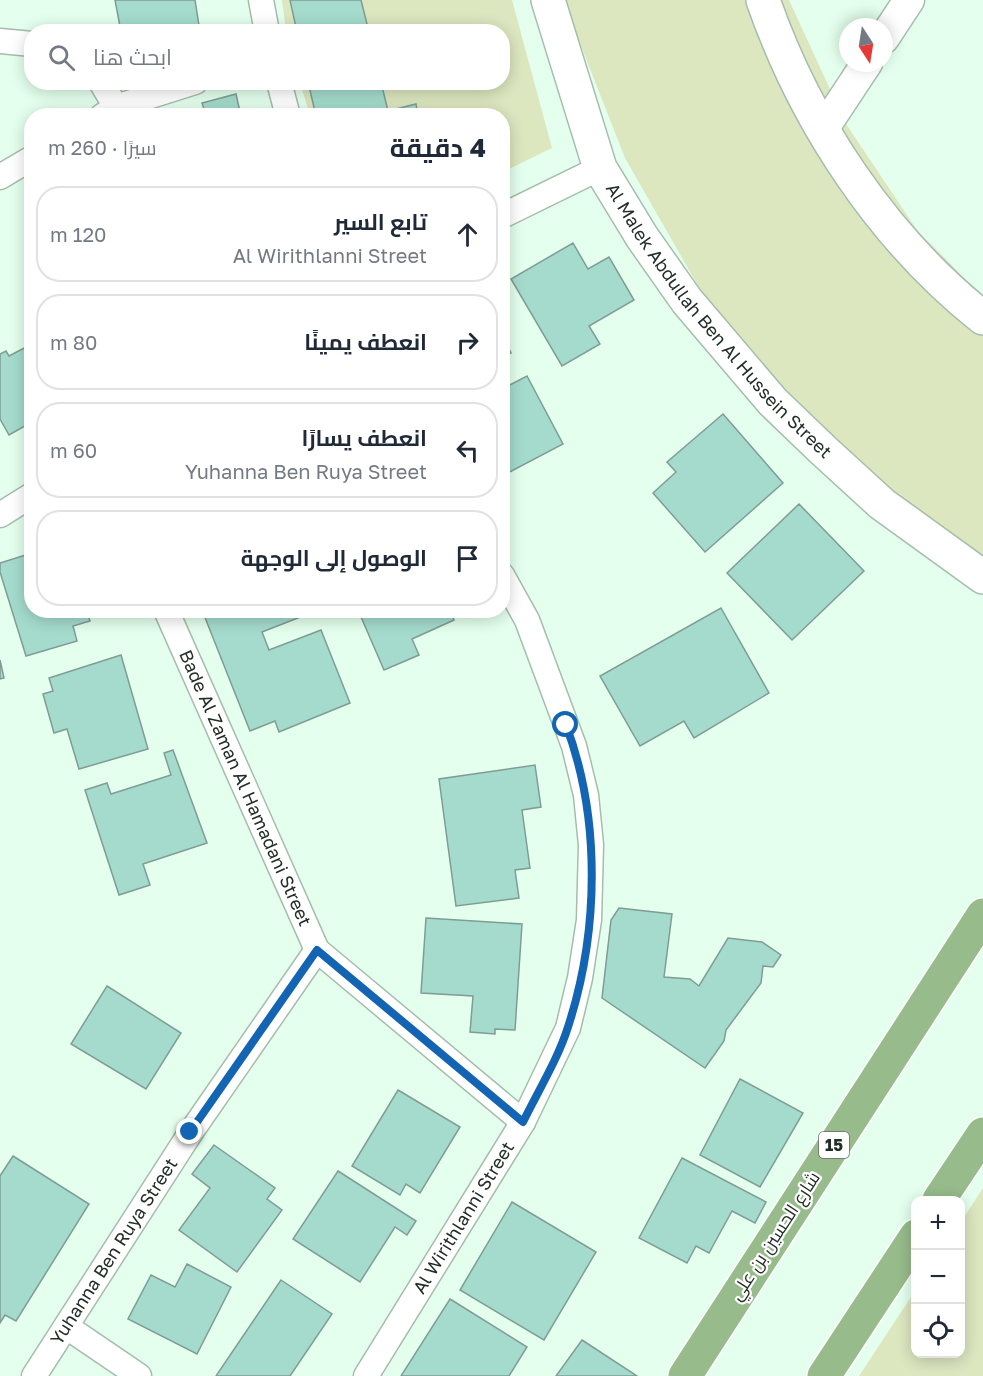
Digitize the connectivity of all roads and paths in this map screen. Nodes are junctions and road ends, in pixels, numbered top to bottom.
1 (261, 0) edge
2 (548, 0) edge
3 (763, 0) edge
4 (909, 0) edge
5 (266, 24) edge
6 (893, 24) edge
7 (0, 41) edge
8 (24, 43) edge
9 (861, 72) edge
10 (103, 90) edge
11 (171, 90) edge
12 (281, 90) edge
13 (108, 108) edge
14 (118, 108) edge
15 (286, 108) edge
16 (824, 128) junction
17 (24, 163) edge
18 (600, 168) junction
19 (0, 177) edge
20 (510, 212) edge
21 (983, 318) edge
22 (24, 500) edge
23 (0, 515) edge
24 (983, 577) edge
25 (510, 589) edge
26 (170, 618) edge
27 (983, 915) edge
28 (317, 950) junction
29 (523, 1122) junction
30 (983, 1134) edge
31 (942, 1196) edge
32 (911, 1242) edge
33 (67, 1327) junction
34 (34, 1376) edge
35 (139, 1376) edge
36 (366, 1376) edge
37 (685, 1376) edge
38 (824, 1376) edge

1 - 5 street
2 - 18 main road, Al Malek Abdullah Ben Al Hussein Street
3 - 16 main road
4 - 6 street
7 - 8 street
9 - 16 street
10 - 13 street
11 - 14 street
12 - 15 street
16 - 21 main road
17 - 19 street
18 - 20 street
18 - 24 main road, Al Malek Abdullah Ben Al Hussein Street
22 - 23 street
25 - 29 street, Al Wirithlanni Street
26 - 28 street, Bade Al Zaman Al Hamadani Street
27 - 37 highway, شارع الحسين بن علي / 15
28 - 29 street, Bade Al Zaman Al Hamadani Street
28 - 33 street, Yuhanna Ben Ruya Street
29 - 36 street, Al Wirithlanni Street
30 - 31 highway
32 - 38 highway
33 - 34 street, Yuhanna Ben Ruya Street
33 - 35 street

